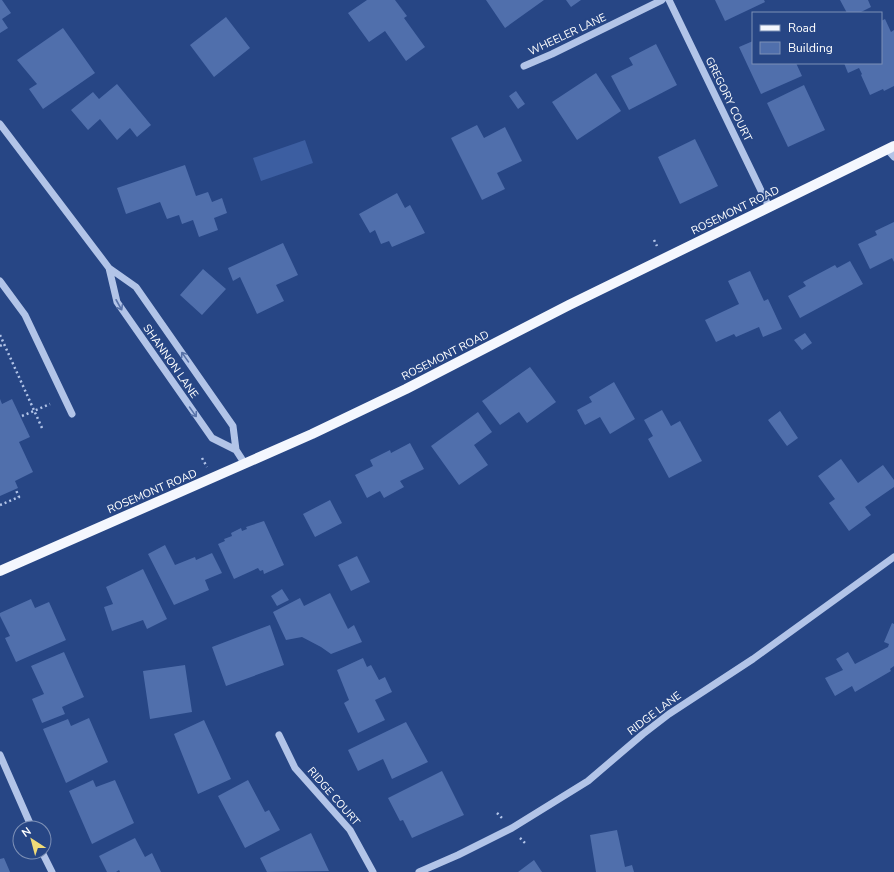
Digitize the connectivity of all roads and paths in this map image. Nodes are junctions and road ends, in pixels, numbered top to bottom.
1 (662, 0) edge
2 (669, 0) edge
3 (524, 66) dead end
4 (0, 124) edge
5 (890, 147) edge
6 (894, 157) edge
7 (769, 207) junction
8 (109, 268) junction
9 (0, 281) edge
10 (0, 335) edge
11 (4, 344) junction
12 (0, 346) edge
13 (50, 404) dead end
14 (35, 411) junction
15 (72, 414) dead end
16 (22, 416) dead end
17 (42, 428) dead end
18 (236, 450) junction
19 (244, 464) junction
20 (16, 490) dead end
21 (0, 505) edge
22 (894, 557) edge
23 (0, 571) edge
24 (279, 735) dead end
25 (0, 755) edge
26 (28, 820) edge
27 (46, 860) edge
28 (52, 872) edge
29 (373, 872) edge
30 (420, 872) edge

1 - 3 street, WHEELER LANE
2 - 7 street, GREGORY COURT
4 - 8 street, SHANNON LANE
5 - 6 street
5 - 7 main road, ROSEMONT ROAD
7 - 19 main road, ROSEMONT ROAD
18 -> 8 street, SHANNON LANE
8 -> 18 street, SHANNON LANE
9 - 15 street
10 - 11 path
11 - 12 path
11 - 14 path
13 - 14 path
14 - 16 path
14 - 17 path
18 - 19 street, SHANNON LANE
19 - 23 main road, ROSEMONT ROAD
20 - 21 path
22 - 30 street, RIDGE LANE
24 - 29 street, RIDGE COURT
25 - 26 street
27 - 28 street

